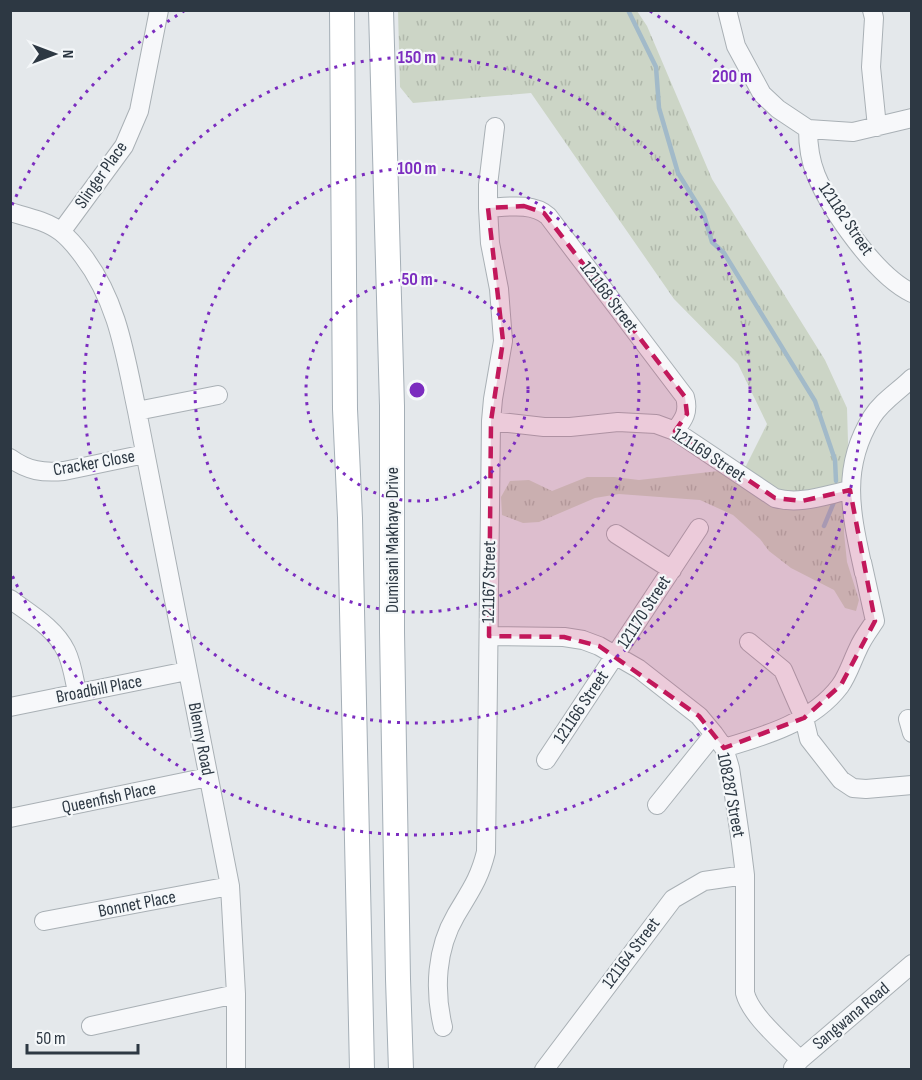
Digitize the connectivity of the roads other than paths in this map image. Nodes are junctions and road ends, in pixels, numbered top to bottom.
1 (159, 10) edge
2 (342, 10) edge
3 (381, 10) edge
4 (727, 10) edge
5 (872, 10) edge
6 (912, 118) edge
7 (877, 127) junction
8 (495, 128) dead end
9 (808, 129) junction
10 (488, 208) junction
11 (10, 212) edge
12 (61, 232) junction
13 (912, 293) edge
14 (912, 378) edge
15 (218, 395) dead end
16 (137, 411) junction
17 (492, 421) junction
18 (675, 431) junction
19 (145, 454) junction
20 (10, 458) edge
21 (850, 490) junction
22 (699, 528) dead end
23 (616, 534) dead end
24 (862, 562) junction
25 (672, 570) junction
26 (867, 585) dead end
27 (10, 598) edge
28 (489, 636) junction
29 (749, 642) dead end
30 (616, 654) junction
31 (187, 671) junction
32 (77, 692) junction
33 (10, 707) edge
34 (804, 718) junction
35 (719, 741) junction
36 (546, 760) dead end
37 (208, 777) junction
38 (912, 785) edge
39 (657, 804) dead end
40 (10, 818) edge
41 (745, 875) junction
42 (230, 886) junction
43 (44, 921) dead end
44 (912, 964) edge
45 (236, 994) junction
46 (91, 1026) dead end
47 (443, 1028) dead end
48 (796, 1064) edge
49 (236, 1070) edge
50 (362, 1070) edge
51 (401, 1070) edge
52 (544, 1070) edge

1 - 12 street, Slinger Place
2 - 50 main road
3 - 51 main road, Dumisani Makhaye Drive
4 - 9 street
5 - 7 street
6 - 7 street
7 - 9 street
8 - 10 street, 121167 Street
9 - 13 street, 121182 Street
10 - 17 street, 121167 Street
10 - 18 street, 121168 Street
11 - 12 street, Blenny Road
12 - 16 street, Blenny Road
14 - 21 street
15 - 16 street
16 - 19 street, Blenny Road
17 - 18 street, 121169 Street
17 - 28 street, 121167 Street
18 - 21 street, 121169 Street
19 - 20 street, Cracker Close
19 - 31 street, Blenny Road
21 - 24 street
22 - 25 street, 121170 Street
23 - 25 street, 121170 Street
24 - 26 street
24 - 34 street
25 - 30 street, 121170 Street
27 - 32 street
28 - 30 street, 108287 Street
28 - 47 street, 121167 Street
29 - 34 street
30 - 35 street, 108287 Street
30 - 36 street, 121166 Street
31 - 32 street, Broadbill Place
31 - 37 street, Blenny Road
32 - 33 street, Broadbill Place
34 - 35 street
34 - 38 street
35 - 39 street
35 - 41 street, 108287 Street
37 - 40 street, Queenfish Place
37 - 42 street, Blenny Road
41 - 48 street, 108287 Street
41 - 52 street, 121164 Street
42 - 43 street, Bonnet Place
42 - 45 street, Blenny Road
44 - 48 street, Sangwana Road
45 - 46 street
45 - 49 street, Blenny Road

